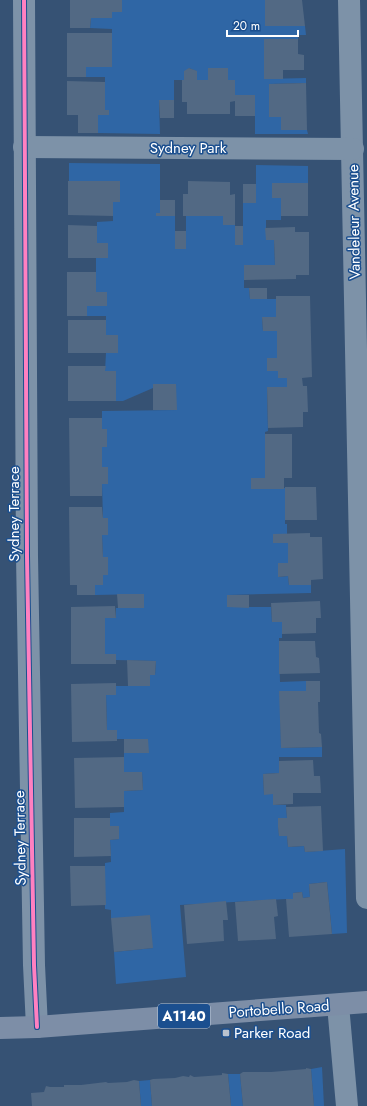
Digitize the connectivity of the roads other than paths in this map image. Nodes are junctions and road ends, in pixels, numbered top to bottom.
1 (24, 0) edge
2 (349, 0) edge
3 (24, 148) junction
4 (353, 149) junction
5 (360, 208) edge
6 (362, 443) edge
7 (365, 700) edge
8 (367, 898) edge
9 (367, 1002) edge
10 (338, 1005) junction
11 (37, 1027) junction
12 (0, 1028) edge
13 (347, 1106) edge

1 - 3 street, Sydney Terrace
2 - 4 street, Vandeleur Avenue
3 - 4 street, Sydney Park
3 - 11 street, Sydney Terrace
4 - 5 street, Vandeleur Avenue
5 - 6 street, Vandeleur Avenue
6 - 7 street, Vandeleur Avenue
7 - 8 street, Vandeleur Avenue
9 - 10 main road, Portobello Road / A1140
10 - 11 main road, Portobello Road / A1140
10 - 13 street
11 - 12 main road, Portobello Road / A1140

